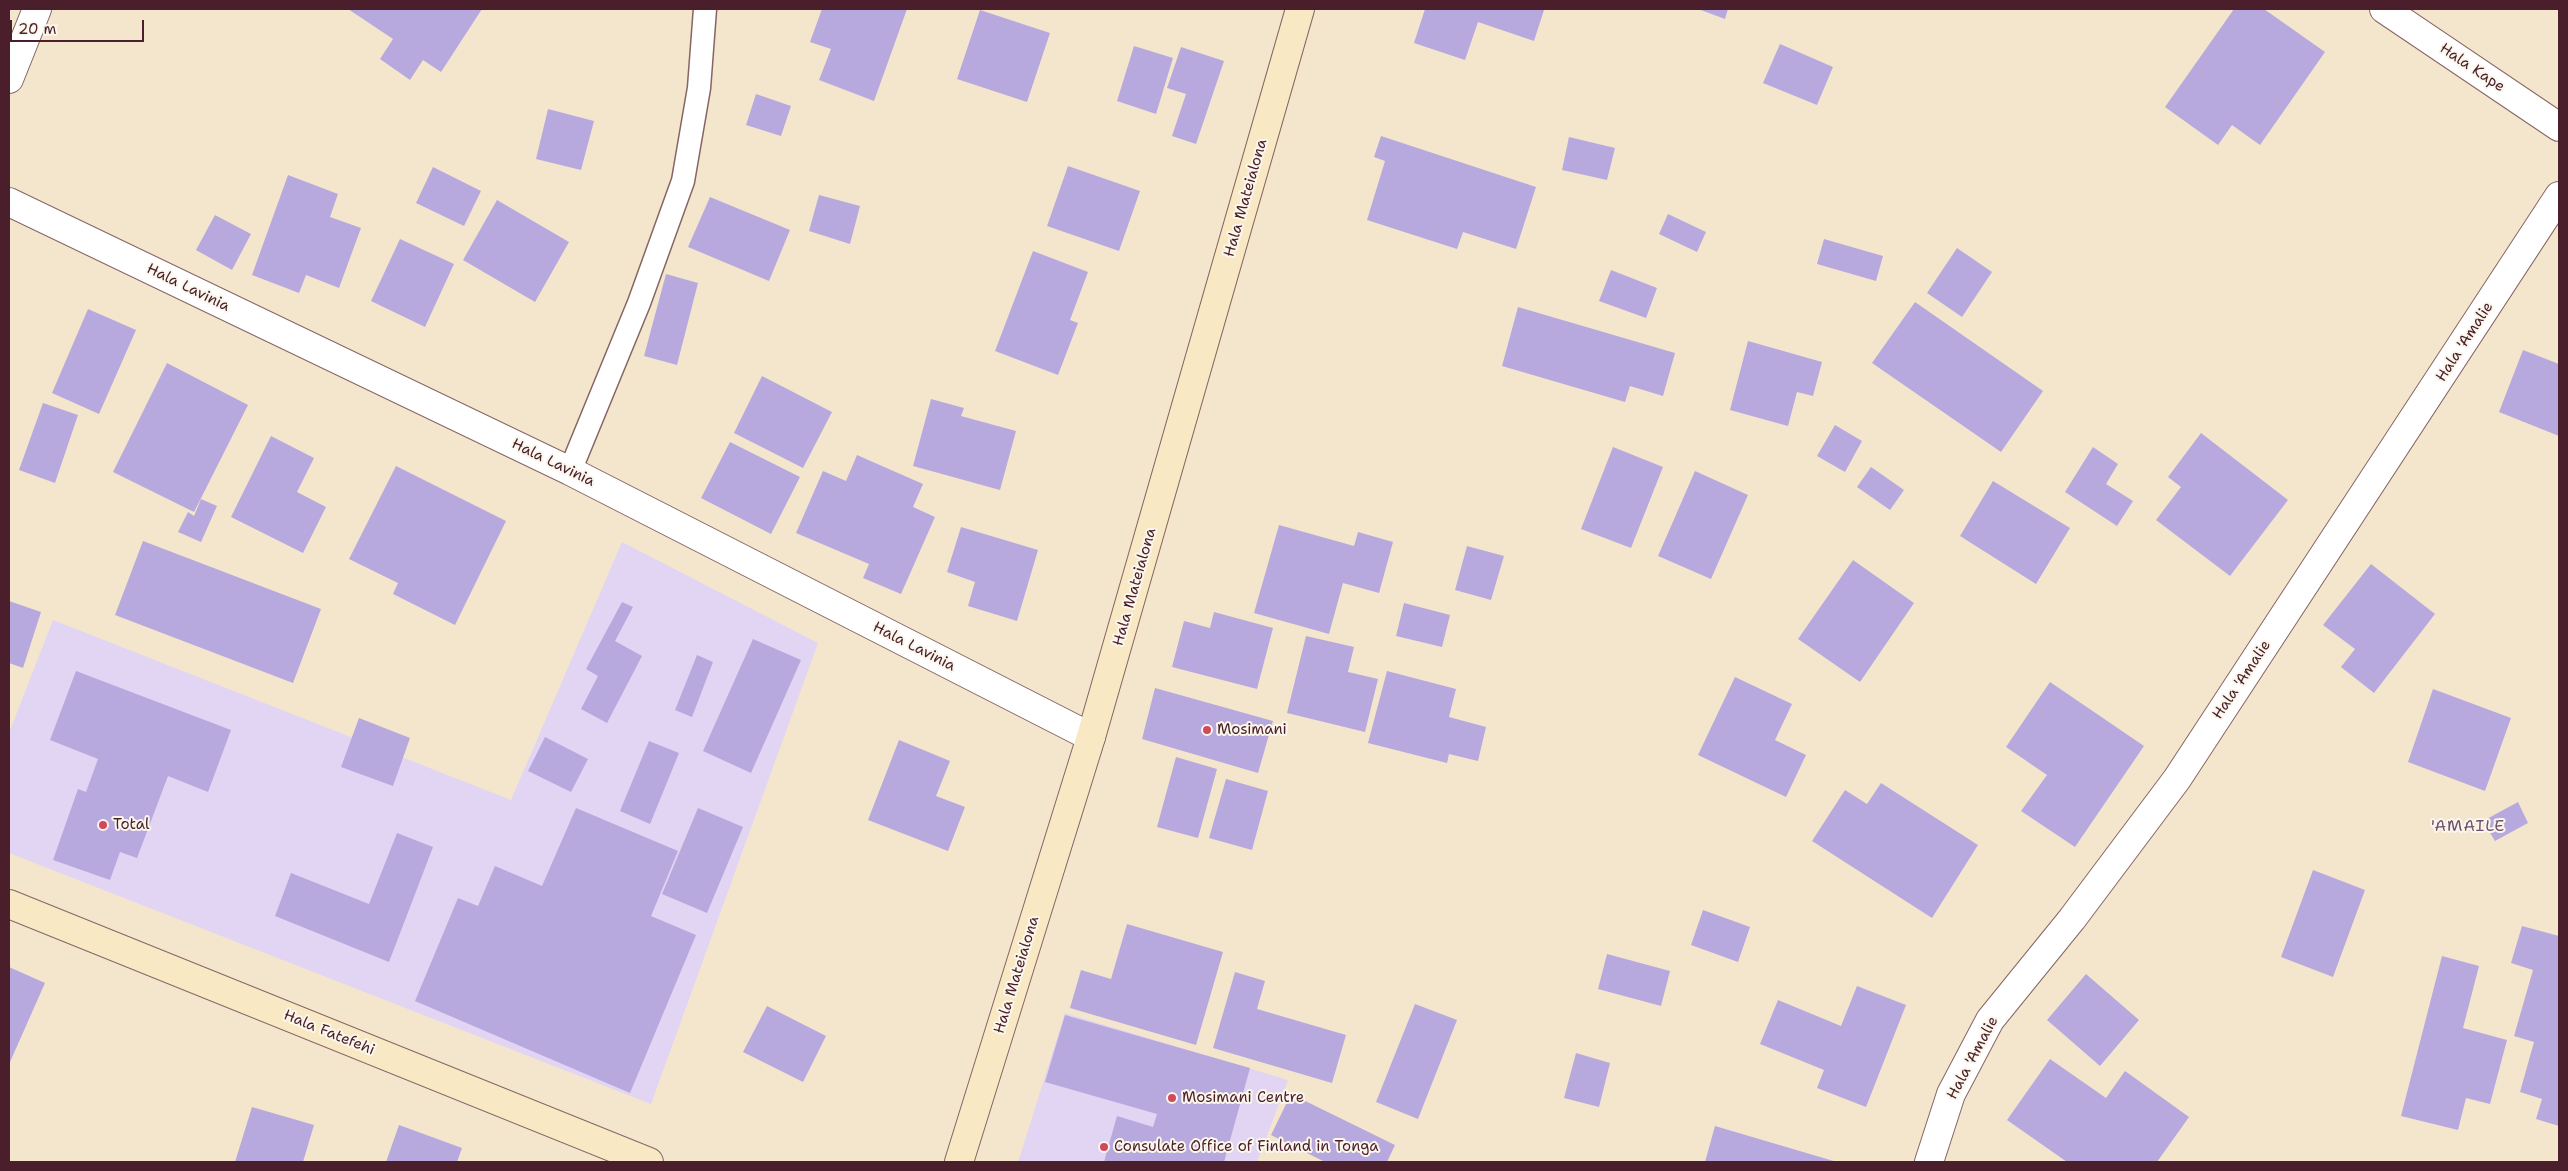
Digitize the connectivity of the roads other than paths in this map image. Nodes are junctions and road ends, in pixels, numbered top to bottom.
1 (37, 9) edge
2 (705, 9) edge
3 (1300, 9) edge
4 (2384, 9) edge
5 (9, 79) edge
6 (2559, 127) edge
7 (2559, 196) edge
8 (9, 202) edge
9 (570, 471) junction
10 (1092, 737) junction
11 (9, 904) edge
12 (649, 1162) edge
13 (959, 1162) edge
14 (1929, 1162) edge

1 - 5 street
2 - 9 lane
3 - 10 main road, Hala Mateialona
4 - 6 street, Hala Kape
7 - 14 street, Hala 'Amalie
8 - 9 street, Hala Lavinia
9 - 10 street, Hala Lavinia
10 - 13 main road, Hala Mateialona
11 - 12 main road, Hala Fatefehi

